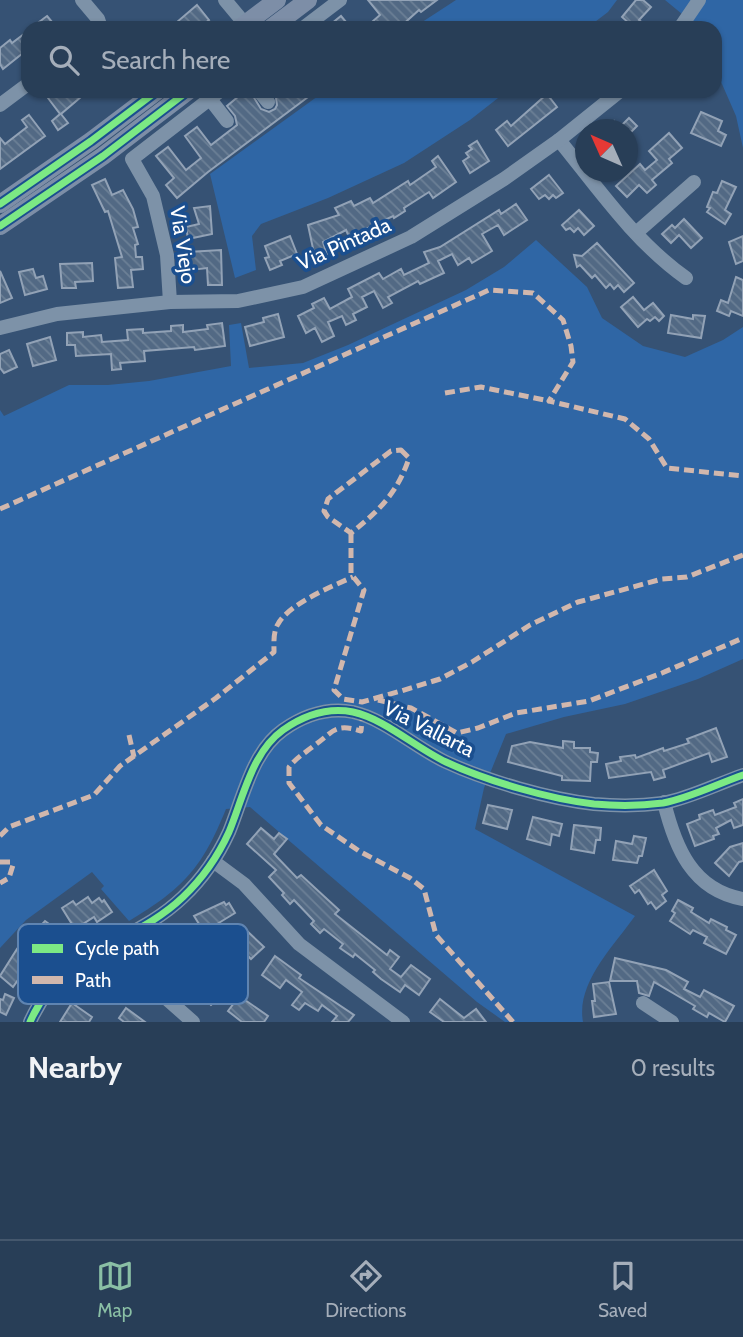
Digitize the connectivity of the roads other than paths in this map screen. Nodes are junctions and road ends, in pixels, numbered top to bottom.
1 (82, 0) edge
2 (225, 0) edge
3 (276, 0) edge
4 (308, 0) edge
5 (340, 0) edge
6 (699, 0) edge
7 (99, 21) edge
8 (239, 21) edge
9 (249, 21) edge
10 (280, 21) edge
11 (312, 21) edge
12 (685, 21) edge
13 (21, 89) edge
14 (148, 98) edge
15 (179, 98) edge
16 (211, 98) edge
17 (216, 98) edge
18 (611, 98) edge
19 (1, 103) edge
20 (227, 121) dead end
21 (559, 140) junction
22 (694, 182) dead end
23 (0, 204) edge
24 (0, 226) edge
25 (636, 233) junction
26 (686, 278) dead end
27 (170, 302) junction
28 (0, 328) edge
29 (743, 775) edge
30 (664, 802) junction
31 (214, 861) junction
32 (743, 899) edge
33 (143, 924) edge
34 (643, 1003) dead end
35 (40, 1004) edge
36 (173, 1004) edge
37 (30, 1022) edge
38 (193, 1022) edge
39 (403, 1022) edge
40 (672, 1022) edge

1 - 7 street
2 - 8 street
3 - 9 main road
4 - 10 main road
5 - 11 street
6 - 12 street
13 - 19 street
14 - 23 main road
15 - 24 main road
16 - 27 street, Via Viejo
17 - 20 street
18 - 21 street, Via Pintada
21 - 25 street
21 - 27 street, Via Pintada
22 - 25 street
25 - 26 street
27 - 28 street, Via Pintada
29 - 30 street, Via Vallarta
30 - 31 street, Via Vallarta
30 - 32 street
31 - 33 street, Via Vallarta
31 - 39 street
34 - 40 street
35 - 37 street, Via Vallarta
36 - 38 street

